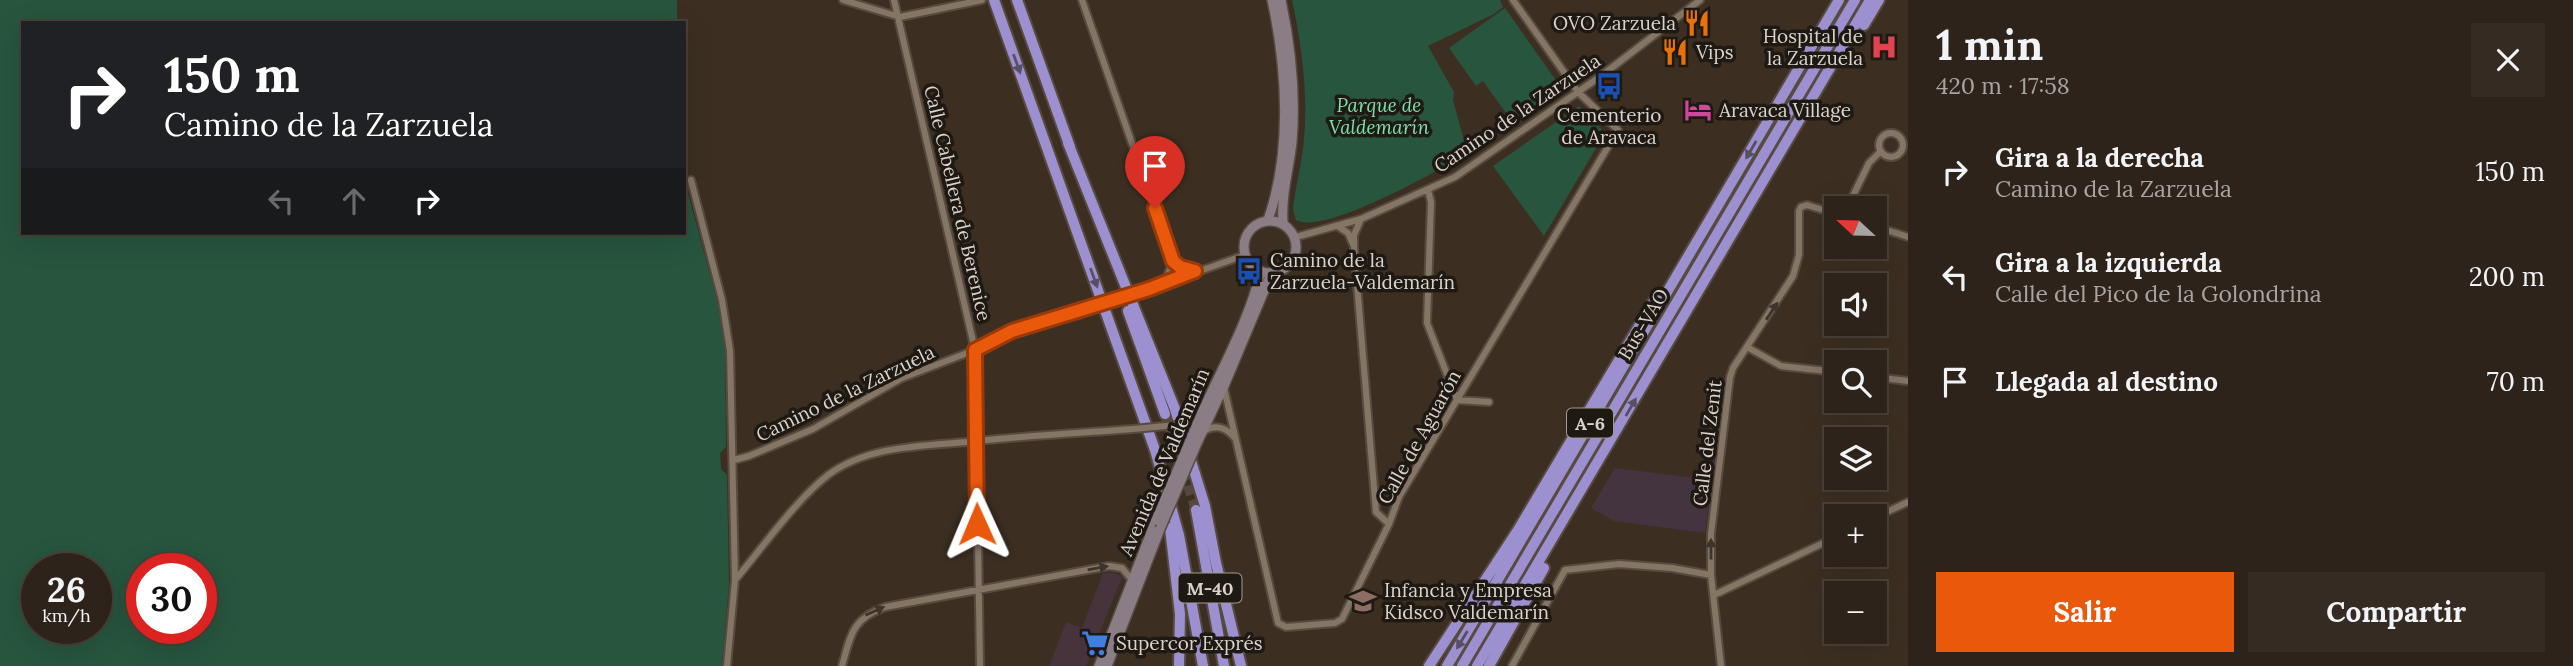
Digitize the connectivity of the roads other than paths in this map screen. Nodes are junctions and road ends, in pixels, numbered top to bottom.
1 (843, 0) edge
2 (871, 0) edge
3 (894, 0) edge
4 (982, 0) edge
5 (994, 0) edge
6 (1017, 0) edge
7 (1082, 0) edge
8 (1272, 0) edge
9 (1281, 0) edge
10 (1513, 0) edge
11 (1700, 0) edge
12 (1832, 0) edge
13 (1839, 0) edge
14 (1855, 0) edge
15 (1870, 0) edge
16 (1879, 0) edge
17 (861, 6) junction
18 (900, 17) junction
19 (1793, 77) junction
20 (1578, 92) junction
21 (1068, 143) junction
22 (1881, 151) dead end
23 (691, 180) dead end
24 (1733, 180) junction
25 (1428, 190) junction
26 (1758, 192) junction
27 (1853, 196) edge
28 (1824, 210) edge
29 (1362, 219) junction
30 (1268, 220) junction
31 (1283, 223) junction
32 (1339, 227) junction
33 (1887, 230) edge
34 (1296, 237) junction
35 (1908, 237) edge
36 (1354, 248) junction
37 (1245, 255) junction
38 (1173, 261) junction
39 (1195, 271) junction
40 (1261, 271) junction
41 (1272, 272) junction
42 (1165, 282) junction
43 (1747, 347) junction
44 (975, 350) junction
45 (1824, 371) edge
46 (1887, 379) edge
47 (1908, 381) edge
48 (1224, 386) junction
49 (1457, 400) junction
50 (1489, 402) dead end
51 (1165, 414) tunnel mouth
52 (1231, 418) junction
53 (1224, 428) junction
54 (1197, 430) junction
55 (1236, 438) junction
56 (976, 441) junction
57 (1155, 450) junction
58 (734, 460) junction
59 (1597, 466) junction
60 (1908, 502) edge
61 (1196, 510) tunnel mouth
62 (1887, 512) edge
63 (1158, 524) junction
64 (1390, 524) junction
65 (1824, 543) edge
66 (1711, 575) junction
67 (736, 580) junction
68 (1132, 580) junction
69 (977, 590) junction
70 (1714, 595) junction
71 (727, 666) edge
72 (842, 666) edge
73 (980, 666) edge
74 (1098, 666) edge
75 (1107, 666) edge
76 (1178, 666) edge
77 (1203, 666) edge
78 (1224, 666) edge
79 (1241, 666) edge
80 (1431, 666) edge
81 (1447, 666) edge
82 (1462, 666) edge
83 (1477, 666) edge
84 (1489, 666) edge
85 (1512, 666) edge
86 (1721, 666) edge

1 - 17 street
2 - 17 street
3 - 18 street, Calle Cabellera de Berenice
4 - 18 street
5 -> 57 highway, M-40
6 - 21 highway
7 - 38 street
8 - 30 street
9 - 31 street
10 - 20 street
11 - 20 street, Camino de la Zarzuela
12 - 19 highway
13 - 19 highway, A-6
14 - 82 highway, Bus-VAO
15 - 26 highway, A-6
16 - 26 highway
17 - 18 street
18 - 44 street, Calle Cabellera de Berenice
19 -> 24 highway, A-6
20 - 25 street, Camino de la Zarzuela
20 - 49 street, Calle de Aguarón
21 - 51 highway
21 - 79 highway
22 - 27 street
23 - 58 street
24 - 80 highway
24 -> 81 highway, A-6
25 - 29 street, Camino de la Zarzuela
25 - 49 street
59 -> 26 highway, A-6
43 -> 28 street, Calle del Zenit
29 - 32 street, Camino de la Zarzuela
29 - 36 street
30 - 31 street
30 - 37 street
31 - 34 street
32 - 34 street, Camino de la Zarzuela
32 - 36 street
33 - 35 street
34 - 41 street
36 - 64 street
37 - 39 street, Camino de la Zarzuela
37 - 40 street
38 - 39 street
38 - 42 street
39 - 42 street, Camino de la Zarzuela
40 - 41 street
40 - 54 street, Avenida de Valdemarín
41 - 48 street, Avenida de Valdemarín
42 - 44 street, Camino de la Zarzuela, bridge
43 - 45 street
66 -> 43 street, Calle del Zenit
44 - 56 street, Calle Cabellera de Berenice
44 - 58 street, Camino de la Zarzuela
46 - 47 street
48 - 52 street, Calle de Aguarón
48 - 54 street, Avenida de Valdemarín
49 - 50 street
49 - 64 street, Calle de Aguarón
52 - 53 street
52 - 55 street, Calle de Aguarón
53 - 54 street
53 - 55 street
54 - 56 street, bridge
54 - 63 street, Avenida de Valdemarín, bridge
55 - 64 street, Calle de Aguarón
56 - 67 street
56 - 69 street, Calle Cabellera de Berenice
57 - 76 highway
57 - 77 highway, M-40
58 - 67 street
59 - 83 highway, A-6
59 - 84 highway
60 - 62 street
61 - 78 highway, M-40
63 - 68 street, Avenida de Valdemarín
63 - 75 street, Avenida de Valdemarín
65 - 70 street
66 - 70 street, Calle del Zenit
66 - 85 street
67 - 71 street
69 -> 68 street
68 - 74 street, Avenida de Valdemarín
72 -> 69 street
69 - 73 street, Calle Cabellera de Berenice
70 - 86 street, Calle del Zenit

